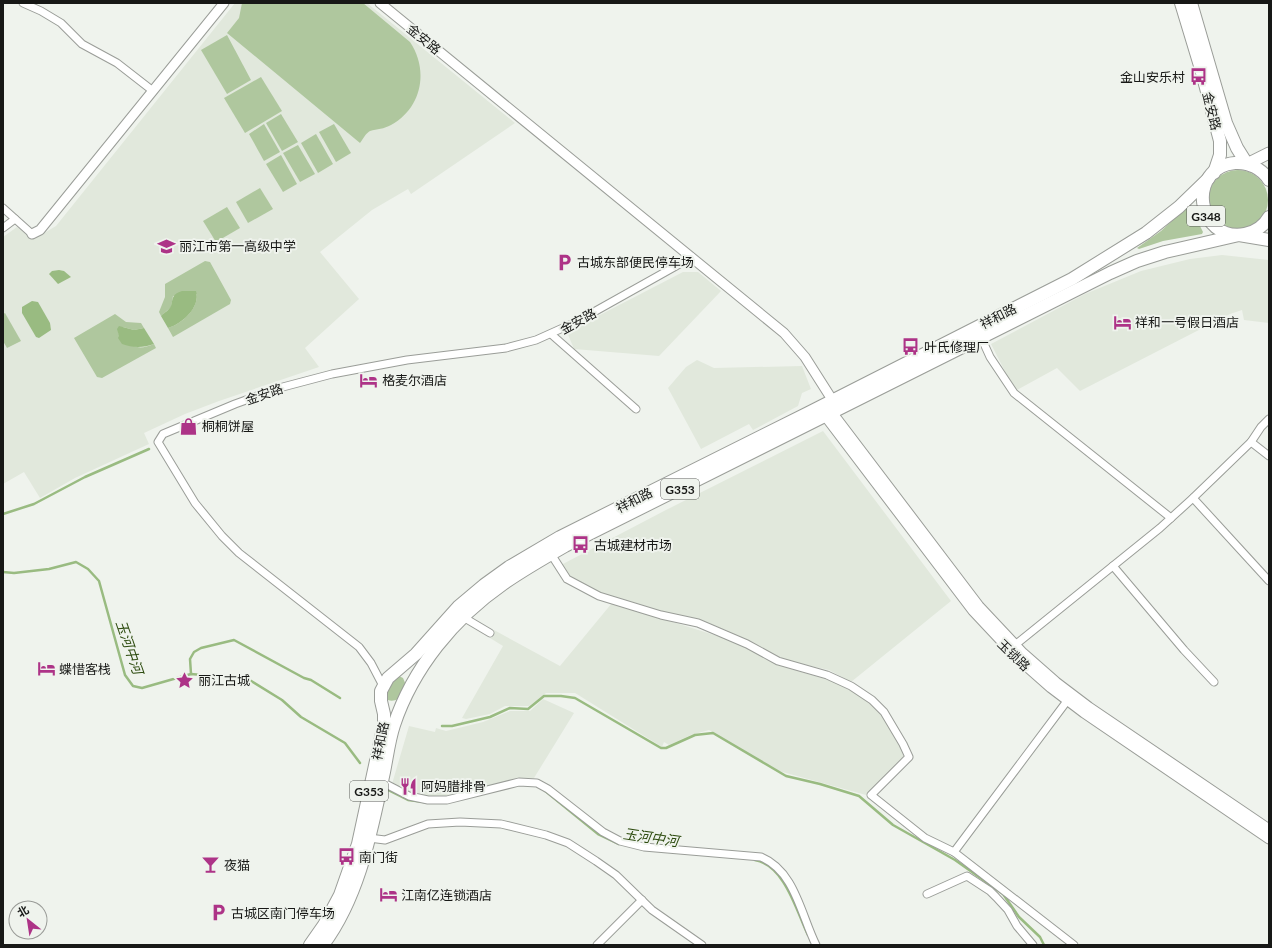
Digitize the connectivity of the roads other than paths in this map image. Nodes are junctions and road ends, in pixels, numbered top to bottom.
1 (23, 3) edge
2 (224, 3) edge
3 (380, 3) edge
4 (1181, 3) edge
5 (1191, 3) edge
6 (153, 91) junction
7 (1269, 153) edge
8 (1248, 164) junction
9 (1211, 175) junction
10 (1269, 180) edge
11 (3, 208) edge
12 (1269, 217) edge
13 (15, 219) junction
14 (3, 228) edge
15 (32, 234) joint
16 (1239, 235) junction
17 (1269, 240) edge
18 (692, 257) junction
19 (551, 334) junction
20 (981, 337) junction
21 (827, 408) junction
22 (636, 409) dead end
23 (1269, 419) edge
24 (1251, 442) junction
25 (1269, 456) edge
26 (1193, 498) junction
27 (1171, 518) junction
28 (551, 554) junction
29 (1113, 566) junction
30 (1269, 581) edge
31 (463, 617) junction
32 (490, 633) dead end
33 (1015, 645) junction
34 (397, 670) junction
35 (414, 681) junction
36 (1214, 682) dead end
37 (383, 686) junction
38 (1067, 701) junction
39 (383, 706) junction
40 (401, 708) junction
41 (382, 782) junction
42 (1269, 829) edge
43 (369, 838) junction
44 (1269, 839) edge
45 (954, 852) junction
46 (927, 894) dead end
47 (642, 900) junction
48 (599, 944) edge
49 (310, 945) edge
50 (323, 945) edge
51 (702, 945) edge
52 (816, 945) edge
53 (1033, 945) edge
54 (1074, 945) edge

1 - 6 street
2 - 6 street
3 - 18 street, 金安路
4 - 9 highway, 金安路 / G348
5 - 8 highway, 金安路
6 - 15 street
7 - 8 main road
8 - 9 highway
8 - 10 highway
9 - 16 highway, G348
9 - 21 highway, 祥和路 / G353
11 - 13 street
12 - 16 highway, G348
13 - 14 street
13 - 15 street
16 - 17 highway, G348
16 - 20 highway, 祥和路 / G353
18 - 19 street, 金安路
18 - 21 street, 金安路
19 - 22 street
19 - 37 street, 金安路
20 - 21 highway, 祥和路 / G353
20 - 27 street
21 - 28 highway, 祥和路 / G353
21 - 33 street, 玉锁路
21 - 34 highway, 祥和路 / G353
21 - 38 street, 玉锁路
23 - 24 street
24 - 25 street
24 - 26 street
26 - 27 street
26 - 30 street
27 - 29 street
28 - 31 highway, 祥和路 / G353
28 - 45 street
29 - 33 street
29 - 36 street
31 - 32 street
31 - 35 highway, 祥和路 / G353
33 - 42 street, 玉锁路
34 - 35 highway
34 - 37 highway, 祥和路 / G353
35 - 40 highway, 祥和路 / G353
37 - 39 highway, 祥和路 / G353
38 - 44 street, 玉锁路
38 - 45 street
39 - 40 highway
39 - 49 highway, 祥和路 / G353
40 - 41 highway, 祥和路 / G353
41 - 43 highway, 祥和路 / G353
41 - 52 street
43 - 47 street
43 - 50 highway, 祥和路 / G353
45 - 54 street
46 - 53 street
47 - 48 street
47 - 51 street

